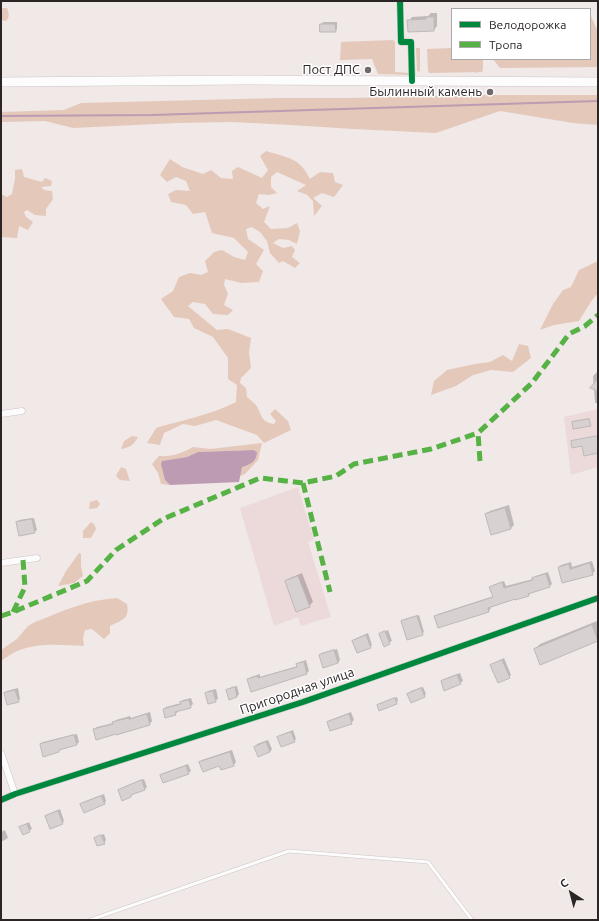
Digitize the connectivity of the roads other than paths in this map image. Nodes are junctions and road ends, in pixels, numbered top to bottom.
1 (400, 1) edge
2 (412, 81) junction
3 (1, 82) edge
4 (598, 82) edge
5 (22, 411) dead end
6 (1, 414) edge
7 (36, 558) dead end
8 (1, 563) edge
9 (598, 598) edge
10 (1, 753) edge
11 (15, 794) junction
12 (1, 800) edge
13 (90, 920) edge
14 (472, 920) edge

1 - 2 street
2 - 3 main road
2 - 4 main road
5 - 6 street
7 - 8 street
9 - 11 street, Пригородная улица
10 - 11 street
11 - 12 street, Пригородная улица
13 - 14 lane

